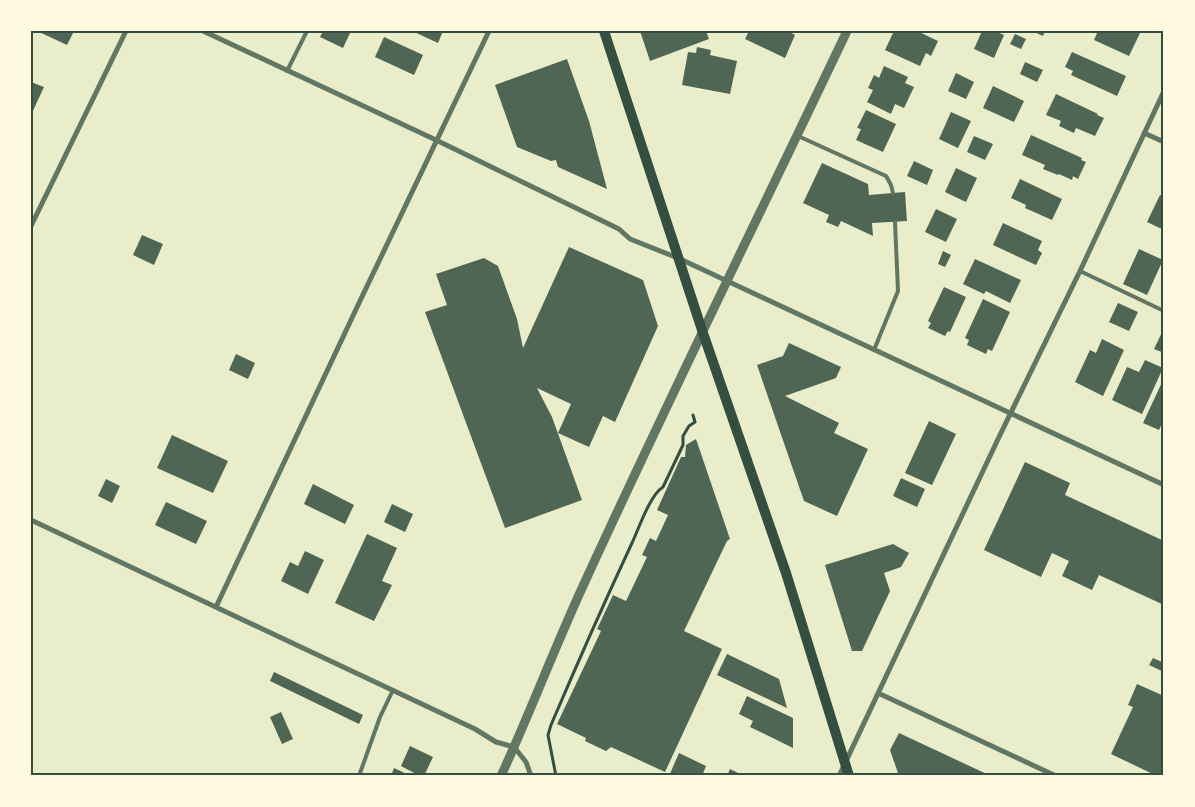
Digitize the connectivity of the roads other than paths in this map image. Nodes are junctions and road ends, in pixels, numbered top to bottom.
1 (126, 31) edge
2 (203, 31) edge
3 (306, 31) edge
4 (489, 31) edge
5 (604, 31) edge
6 (847, 31) edge
7 (287, 72) junction
8 (1164, 91) edge
9 (1144, 133) junction
10 (797, 135) junction
11 (436, 140) junction
12 (1164, 142) edge
13 (893, 193) dead end
14 (895, 222) dead end
15 (31, 226) edge
16 (678, 258) junction
17 (1080, 271) junction
18 (728, 282) junction
19 (1164, 310) edge
20 (703, 334) junction
21 (874, 350) junction
22 (1010, 414) junction
23 (1164, 485) edge
24 (31, 520) edge
25 (216, 607) junction
26 (393, 690) junction
27 (878, 693) junction
28 (514, 747) junction
29 (845, 761) junction
30 (1048, 774) edge
31 (359, 776) edge
32 (501, 776) edge
33 (531, 776) edge
34 (839, 776) edge
35 (849, 776) edge
36 (1056, 776) edge

1 - 15 street
2 - 7 street
3 - 7 lane
4 - 11 street
5 - 16 main road
6 - 10 street
7 - 11 street
8 - 9 street
9 - 12 street
9 - 17 street
10 - 13 lane
10 - 18 street
11 - 16 street
11 - 25 street
14 - 21 lane
16 - 18 street
16 - 20 main road
17 - 19 lane
17 - 22 street
18 - 20 street
18 - 21 street
20 - 28 street
20 - 29 main road
21 - 22 street
22 - 23 street
22 - 27 street
24 - 25 street
25 - 26 street
26 - 28 street
26 - 31 lane
27 - 29 street
27 - 30 street
28 - 32 street
28 - 33 street
29 - 34 street
29 - 35 main road
30 - 36 street

